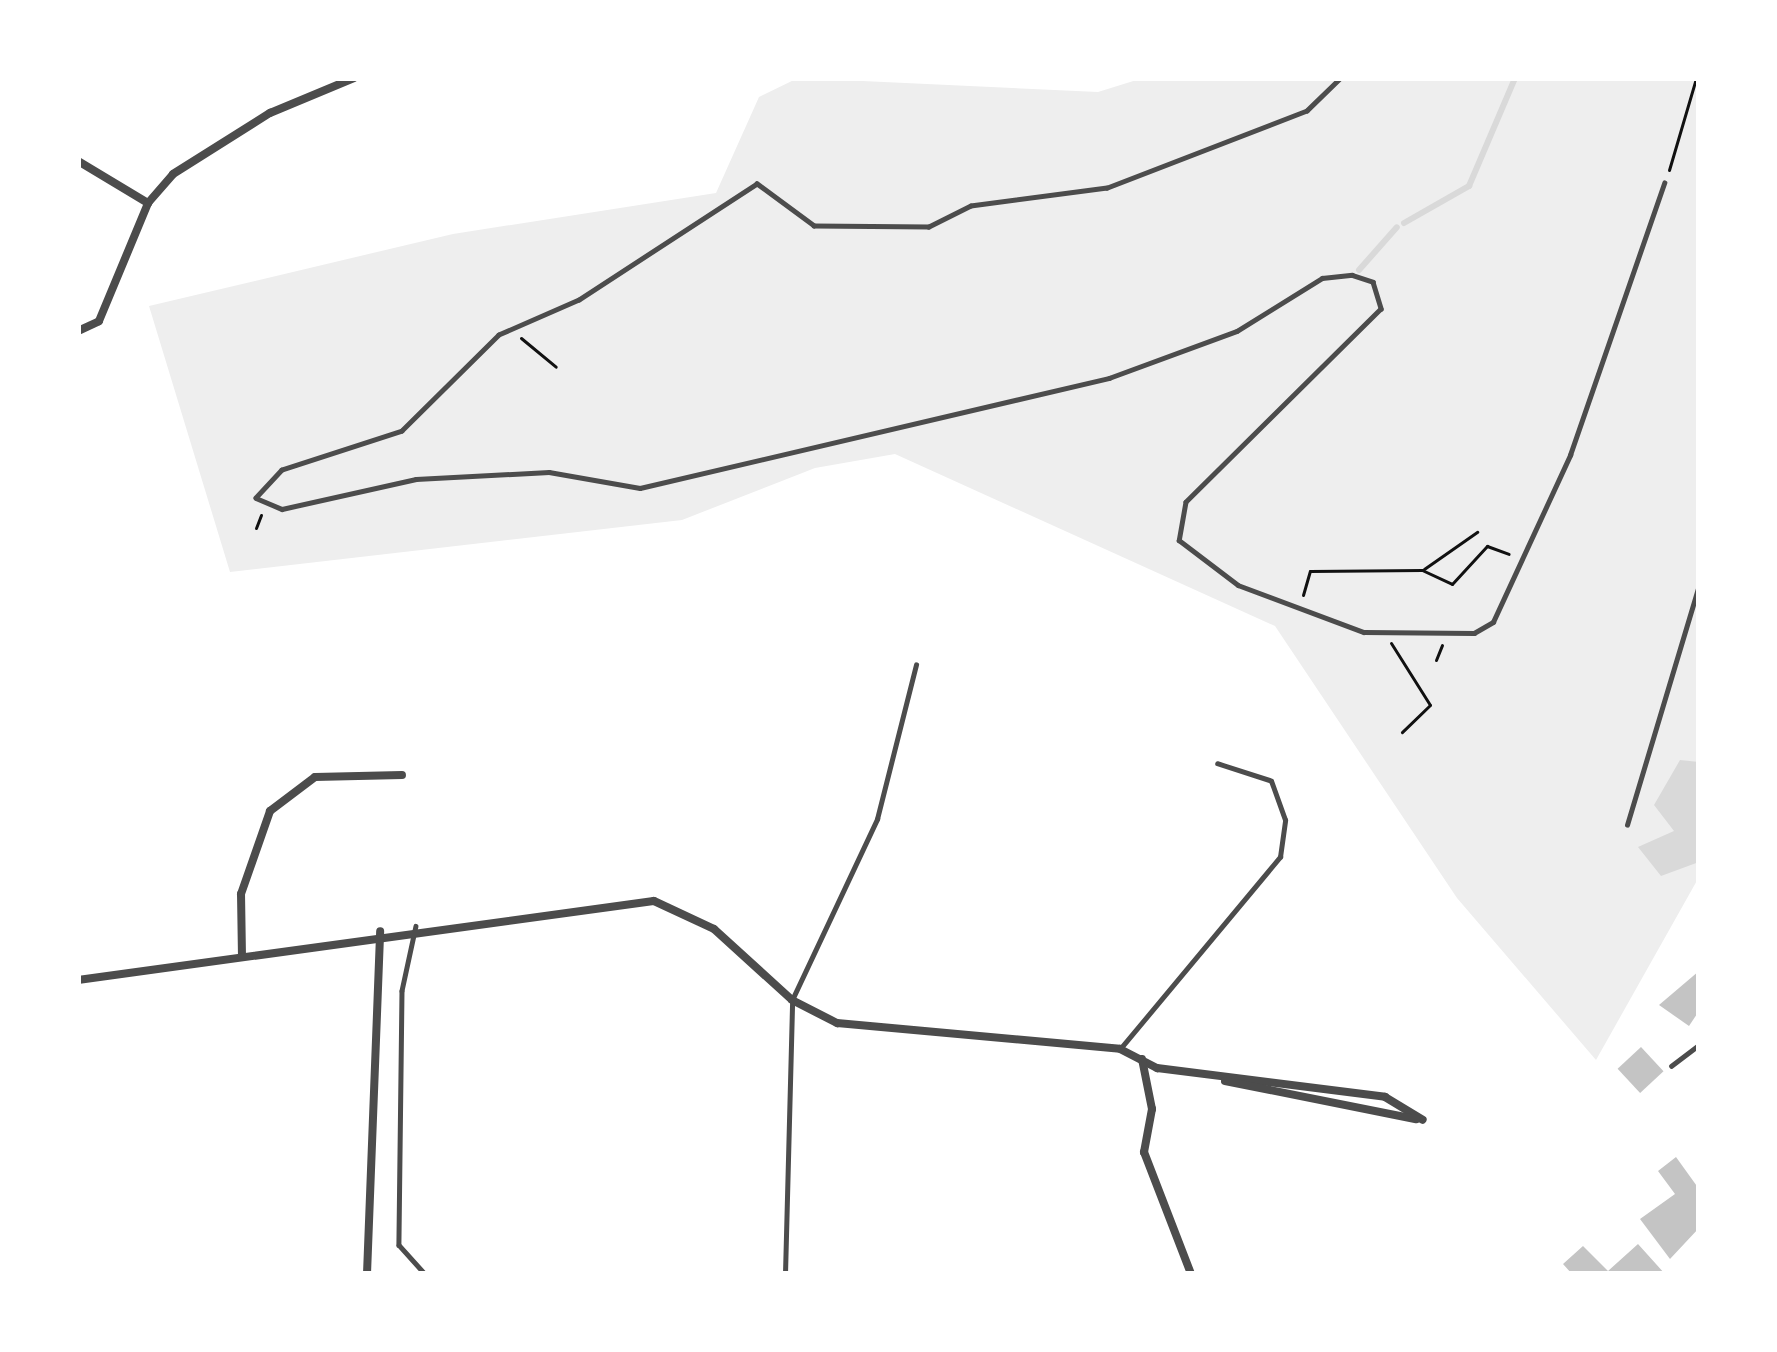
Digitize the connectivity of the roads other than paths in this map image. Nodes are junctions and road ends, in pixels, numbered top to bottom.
1 (353, 78) edge
2 (1341, 78) edge
3 (78, 161) edge
4 (1664, 183) road end
5 (148, 202) junction
6 (78, 331) edge
7 (1699, 585) edge
8 (916, 665) dead end
9 (1219, 764) dead end
10 (402, 775) dead end
11 (1627, 825) dead end
12 (416, 926) junction
13 (380, 931) junction
14 (242, 957) junction
15 (78, 980) edge
16 (792, 1000) junction
17 (1699, 1045) edge
18 (1120, 1049) junction
19 (1142, 1058) junction
20 (1671, 1066) dead end
21 (1156, 1068) junction
22 (367, 1274) edge
23 (425, 1274) edge
24 (785, 1274) edge
25 (1191, 1274) edge

1 - 5 street
2 - 4 lane
3 - 5 street
5 - 6 street
7 - 11 lane
8 - 16 lane
9 - 18 lane
10 - 14 street
12 - 13 street
12 - 16 street
12 - 23 lane
13 - 14 street
13 - 22 street
14 - 15 street
16 - 18 street
16 - 24 lane
17 - 20 lane
18 - 19 street
19 - 21 street
19 - 25 street
21 - 21 street

